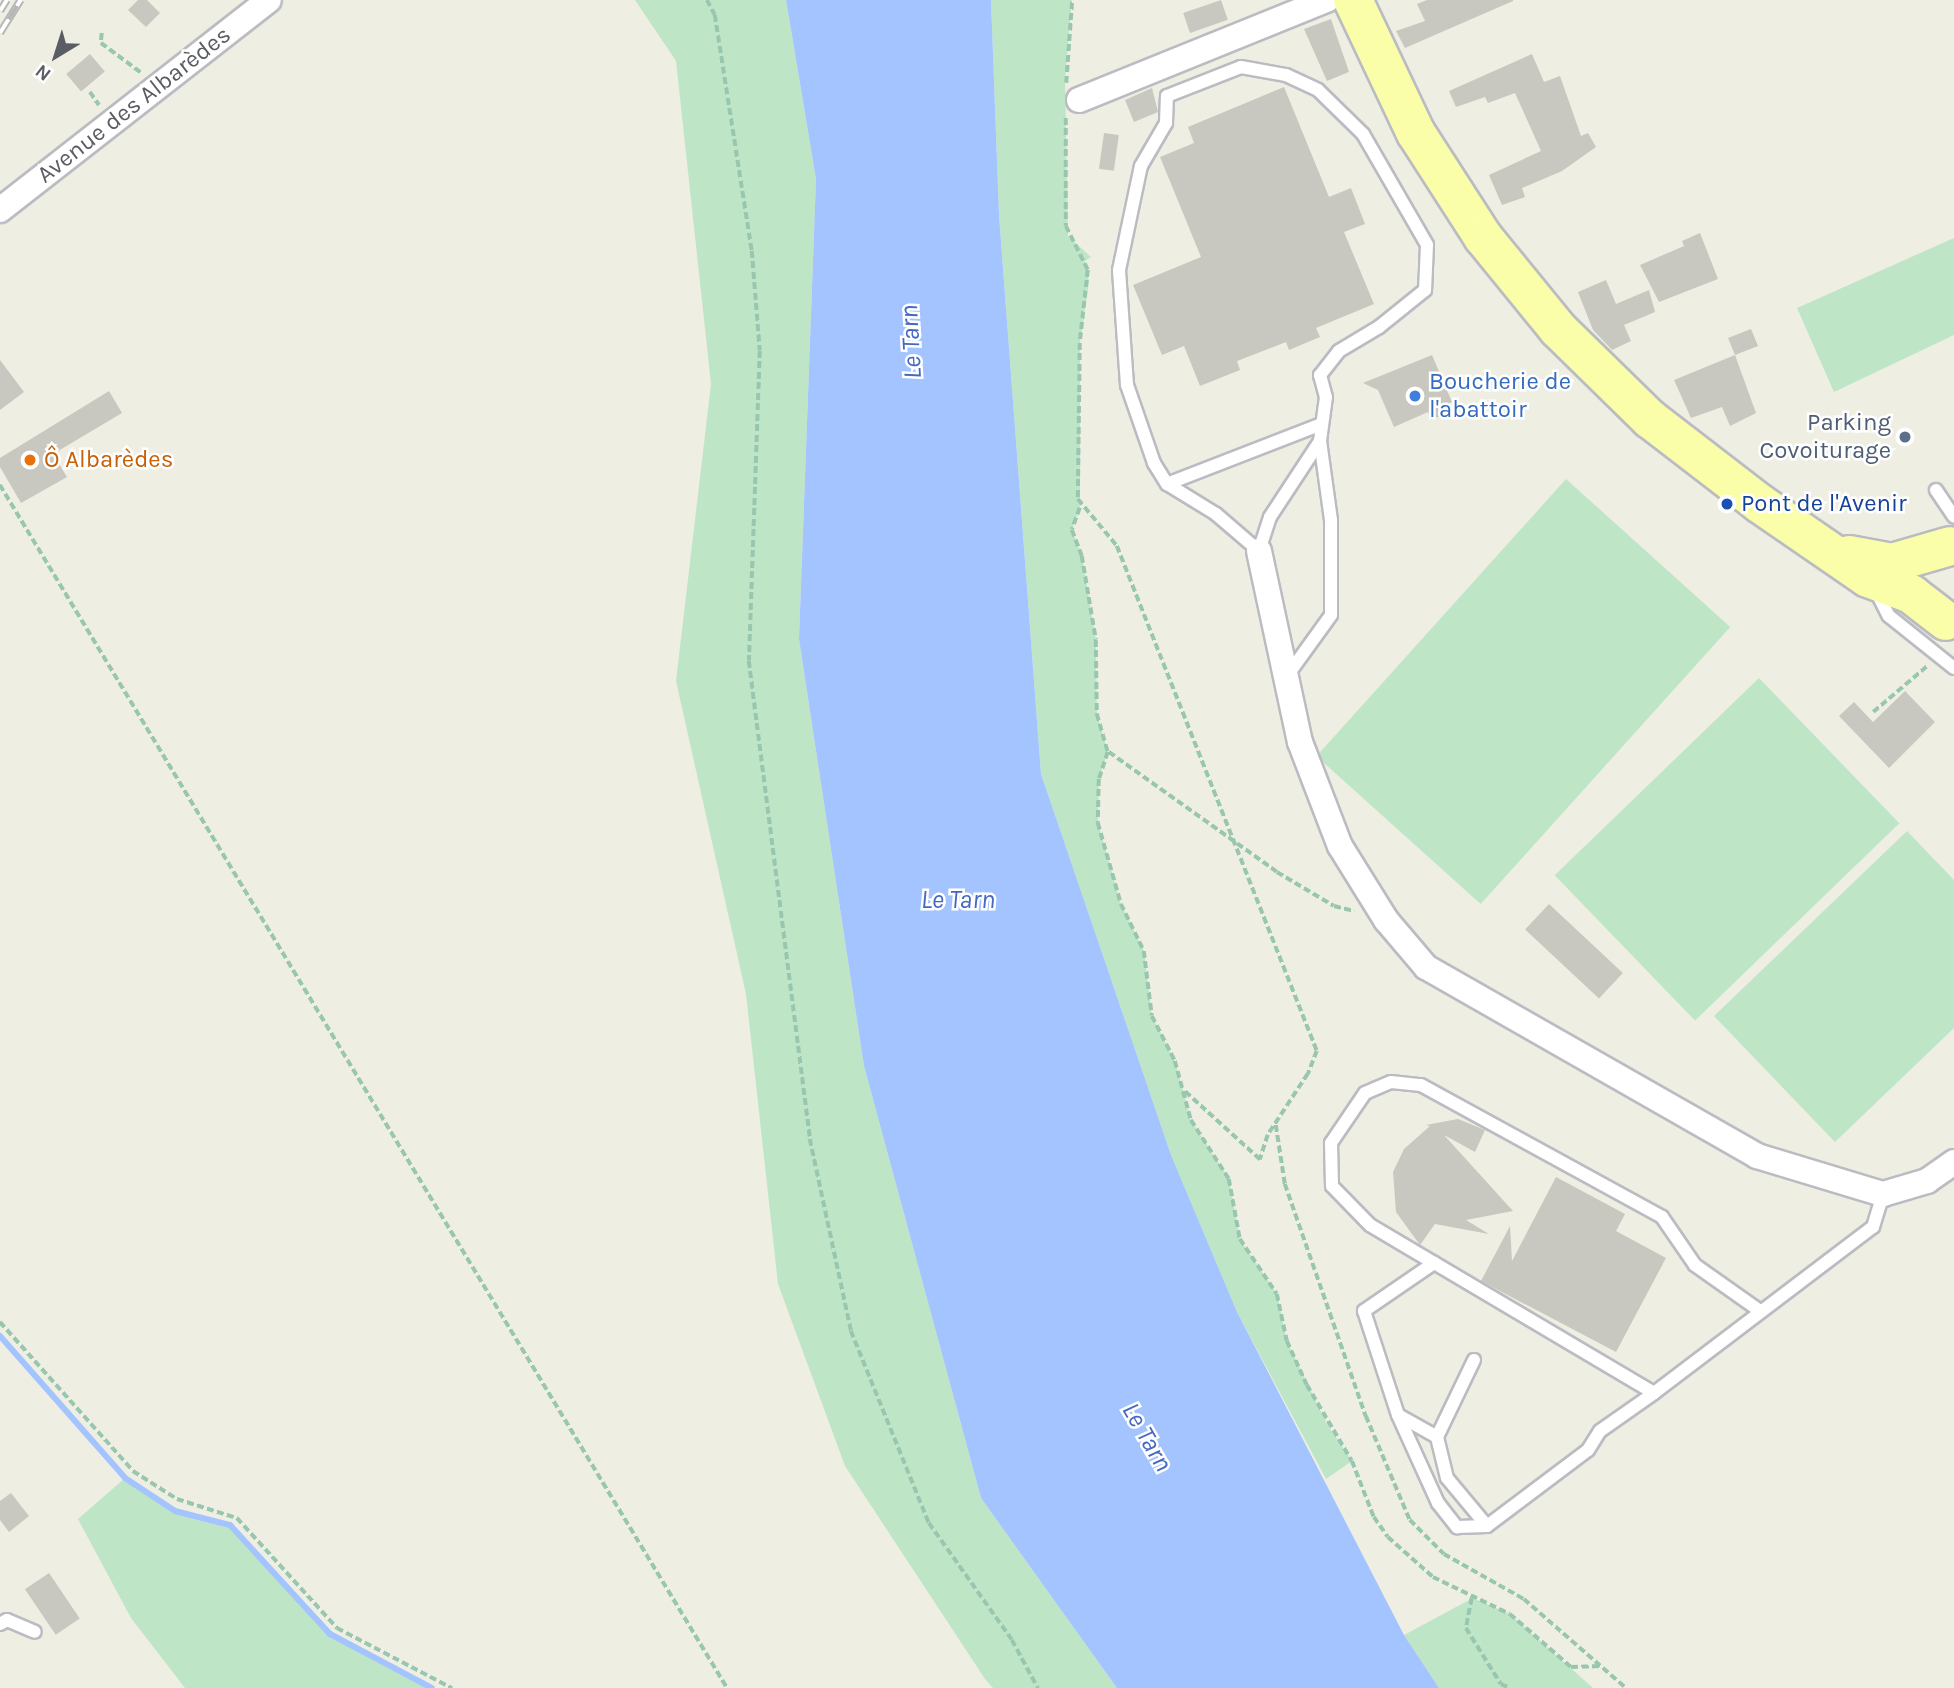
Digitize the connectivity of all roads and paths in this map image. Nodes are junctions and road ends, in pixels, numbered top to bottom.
1 (269, 0) edge
2 (707, 0) edge
3 (1072, 0) edge
4 (1327, 0) edge
5 (1353, 0) edge
6 (102, 33) dead end
7 (157, 87) junction
8 (1070, 99) junction
9 (0, 210) edge
10 (1319, 425) junction
11 (1320, 441) junction
12 (1167, 484) junction
13 (0, 485) edge
14 (1936, 491) dead end
15 (1080, 508) junction
16 (1953, 535) edge
17 (1259, 551) junction
18 (1829, 552) junction
19 (1951, 646) edge
20 (1286, 677) junction
21 (1873, 712) dead end
22 (1108, 751) junction
23 (1234, 843) junction
24 (1386, 920) junction
25 (1180, 1088) junction
26 (1954, 1161) edge
27 (1883, 1194) junction
28 (1434, 1263) junction
29 (1760, 1311) junction
30 (0, 1322) edge
31 (1474, 1360) dead end
32 (1654, 1393) junction
33 (1398, 1415) junction
34 (1437, 1437) junction
35 (1487, 1526) junction
36 (1473, 1598) junction
37 (0, 1624) edge
38 (35, 1632) dead end
39 (452, 1688) edge
40 (727, 1688) edge
41 (1038, 1688) edge
42 (1510, 1688) edge
43 (1626, 1688) edge

1 - 7 street, Avenue des Albarèdes
2 - 41 path
3 - 8 path
4 - 8 street
5 - 18 main road
6 - 7 path
7 - 9 street, Avenue des Albarèdes
8 - 15 path
10 - 11 lane
10 - 12 lane
10 - 12 lane
11 - 17 lane
11 - 20 lane
12 - 17 lane
13 - 40 path
14 - 16 lane
15 - 22 path
15 - 23 path
16 - 18 main road
16 - 19 main road
17 - 20 street
18 - 19 main road
19 - 21 path
20 - 24 street
22 - 23 path
22 - 25 path
23 - 24 path
23 - 25 path
24 - 27 street
25 - 36 path
26 - 27 street
27 - 29 lane
28 - 29 lane
28 - 32 lane
28 - 33 lane
29 - 32 lane
30 - 39 path
31 - 34 lane
32 - 35 lane
33 - 34 lane
33 - 35 lane
34 - 35 lane
36 - 42 path
36 - 43 path
37 - 38 lane

